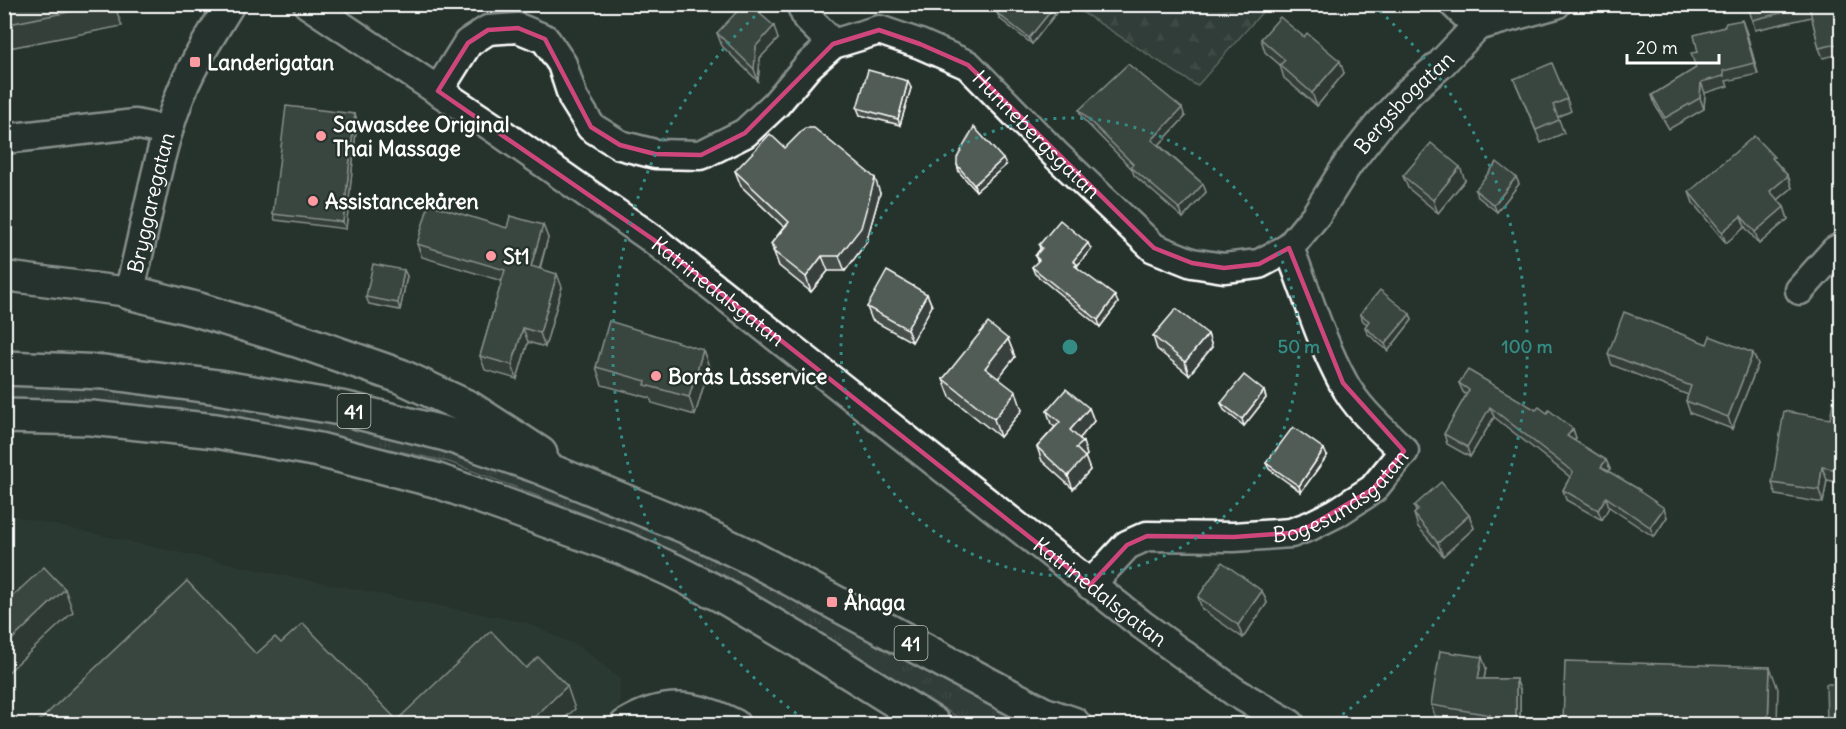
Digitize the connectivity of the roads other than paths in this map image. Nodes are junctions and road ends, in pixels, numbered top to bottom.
1 (230, 4) edge
2 (308, 4) edge
3 (801, 4) edge
4 (1454, 4) edge
5 (1556, 4) edge
6 (1477, 26) junction
7 (833, 45) junction
8 (438, 91) junction
9 (168, 131) junction
10 (4, 140) edge
11 (1842, 247) edge
12 (1289, 248) junction
13 (4, 276) edge
14 (1800, 290) dead end
15 (129, 292) junction
16 (4, 368) edge
17 (4, 416) edge
18 (589, 485) junction
19 (1090, 585) junction
20 (625, 724) edge
21 (735, 724) edge
22 (933, 724) edge
23 (1073, 724) edge
24 (1290, 724) edge

1 - 9 street, Bryggaregatan
2 - 8 street, Katrinedalsgatan
3 - 7 street
4 - 6 street
5 - 6 street, Bergsbogatan
6 - 12 street, Bergsbogatan
7 - 8 street, Hunnebergsgatan
7 - 12 street, Hunnebergsgatan
8 - 19 street, Katrinedalsgatan
9 - 10 street
9 - 15 street, Bryggaregatan
11 - 14 street
12 - 19 street, Bogesundsgatan
13 - 15 street, Bryggaregatan
15 - 18 main road
16 - 18 main road, 41
17 - 22 main road, 41
18 - 23 main road, 41
19 - 24 street, Katrinedalsgatan
20 - 21 street

